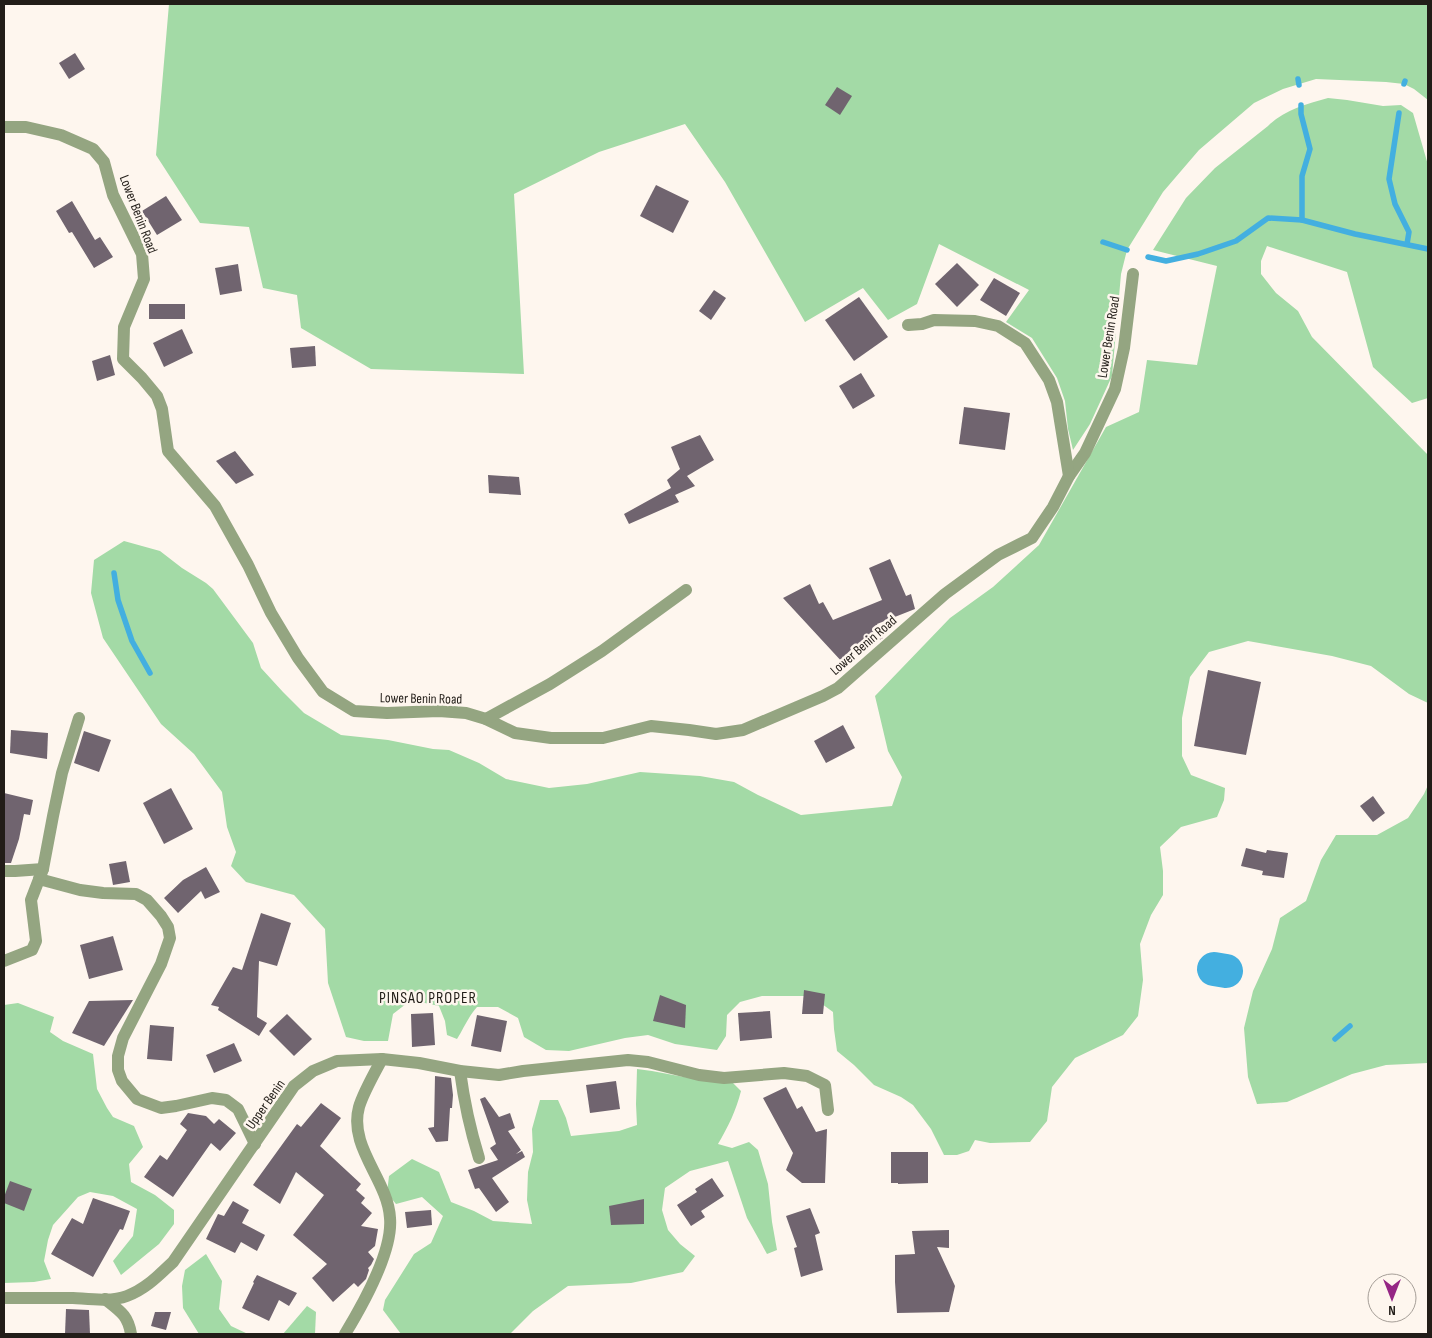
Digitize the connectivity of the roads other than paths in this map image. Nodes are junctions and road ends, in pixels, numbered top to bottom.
1 (4, 127) edge
2 (1133, 274) dead end
3 (908, 325) dead end
4 (1069, 476) junction
5 (686, 590) dead end
6 (79, 718) dead end
7 (486, 719) junction
8 (4, 871) edge
9 (41, 874) junction
10 (4, 960) edge
11 (382, 1058) junction
12 (460, 1071) junction
13 (828, 1110) dead end
14 (255, 1144) junction
15 (479, 1158) dead end
16 (4, 1298) edge
17 (105, 1299) junction
18 (131, 1334) edge
19 (345, 1334) edge

1 - 7 street, Lower Benin Road
2 - 4 street, Lower Benin Road
3 - 4 street
4 - 7 street, Lower Benin Road
5 - 7 street
6 - 9 street
8 - 9 street
9 - 10 street
9 - 14 street
11 - 12 street, Upper Benin
11 - 14 street, Upper Benin
11 - 19 street
12 - 13 street, Upper Benin
12 - 15 street
14 - 17 street, Upper Benin
16 - 17 street, Upper Benin
17 - 18 street

